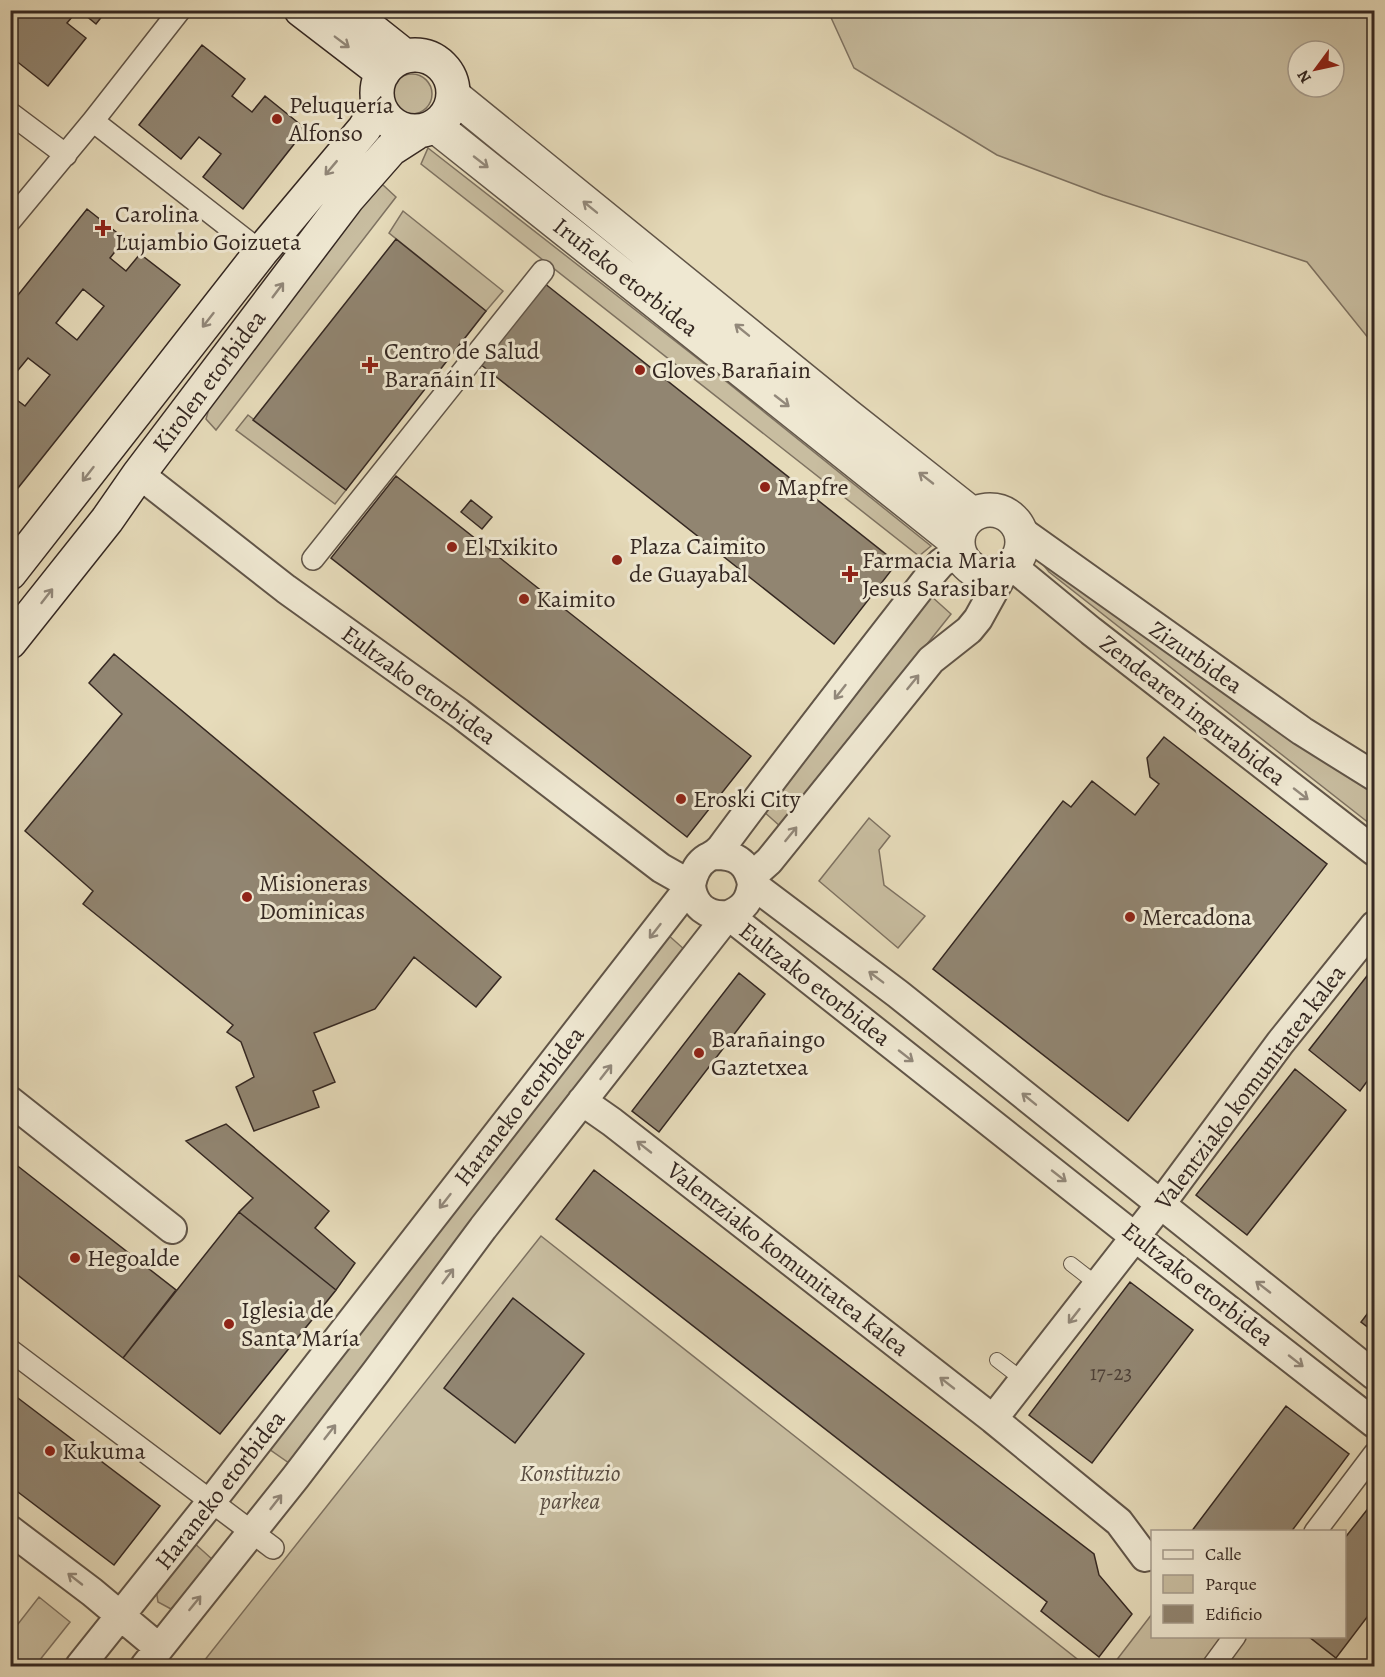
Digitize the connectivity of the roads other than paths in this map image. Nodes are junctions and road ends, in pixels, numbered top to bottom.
1 (180, 10) edge
2 (301, 10) edge
3 (347, 10) edge
4 (394, 64) junction
5 (454, 96) junction
6 (379, 105) junction
7 (10, 113) edge
8 (93, 121) junction
9 (427, 128) junction
10 (66, 155) junction
11 (10, 221) edge
12 (261, 252) junction
13 (543, 271) dead end
14 (139, 474) junction
15 (1020, 531) junction
16 (963, 536) junction
17 (312, 559) dead end
18 (1008, 569) junction
19 (10, 573) edge
20 (10, 642) edge
21 (1374, 776) edge
22 (1374, 851) edge
23 (716, 855) junction
24 (752, 880) junction
25 (691, 885) junction
26 (728, 915) junction
27 (1374, 926) edge
28 (10, 1101) edge
29 (582, 1101) junction
30 (1160, 1205) junction
31 (172, 1229) dead end
32 (1135, 1237) junction
33 (1071, 1264) dead end
34 (1098, 1285) junction
35 (10, 1350) edge
36 (997, 1360) dead end
37 (1374, 1375) edge
38 (1023, 1380) junction
39 (993, 1419) junction
40 (1374, 1423) edge
41 (1374, 1454) edge
42 (212, 1502) junction
43 (10, 1530) edge
44 (1317, 1530) edge
45 (262, 1540) junction
46 (1145, 1557) dead end
47 (120, 1617) junction
48 (1234, 1638) edge
49 (152, 1657) edge
50 (80, 1666) edge
51 (1213, 1666) edge

1 - 8 street
2 -> 4 main road
3 - 4 main road
4 - 5 main road
4 - 6 main road
5 - 9 main road
16 -> 5 main road, Iruñeko etorbidea
6 - 9 main road
6 -> 12 main road, Kirolen etorbidea
7 - 10 street
8 - 10 street
8 - 12 street
14 -> 9 main road, Kirolen etorbidea
9 -> 16 main road, Iruñeko etorbidea
10 - 11 street
12 -> 19 main road, Kirolen etorbidea
13 - 17 street
20 -> 14 main road, Kirolen etorbidea
14 - 25 street, Eultzako etorbidea
15 - 16 main road
15 - 18 main road
15 - 21 street, Zizurbidea
16 - 18 main road
16 -> 23 street, Haraneko etorbidea
18 -> 22 street, Zendearen ingurabidea
24 -> 18 street, Haraneko etorbidea
23 - 24 street, Eultzako etorbidea
23 - 25 street, Haraneko etorbidea
24 - 26 street, Haraneko etorbidea
30 -> 24 street, Eultzako etorbidea
25 - 26 street, Eultzako etorbidea
25 -> 42 street, Haraneko etorbidea
29 -> 26 street, Haraneko etorbidea
26 -> 32 street, Eultzako etorbidea
27 - 30 street, Valentziako komunitatea kalea
28 - 31 street
39 -> 29 street, Valentziako komunitatea kalea
45 -> 29 street, Haraneko etorbidea
30 - 32 street, Valentziako komunitatea kalea
37 -> 30 street, Eultzako etorbidea
32 - 34 street, Valentziako komunitatea kalea
32 -> 40 street, Eultzako etorbidea
33 - 34 lane
34 -> 38 street, Valentziako komunitatea kalea
35 - 42 street
36 - 38 lane
38 - 39 street, Valentziako komunitatea kalea
39 - 46 street, Valentziako komunitatea kalea
41 - 44 street
42 - 45 street
42 - 47 street, Haraneko etorbidea
47 -> 43 street
49 -> 45 street, Haraneko etorbidea
47 - 49 street
47 - 50 street, Haraneko etorbidea
48 - 51 street

